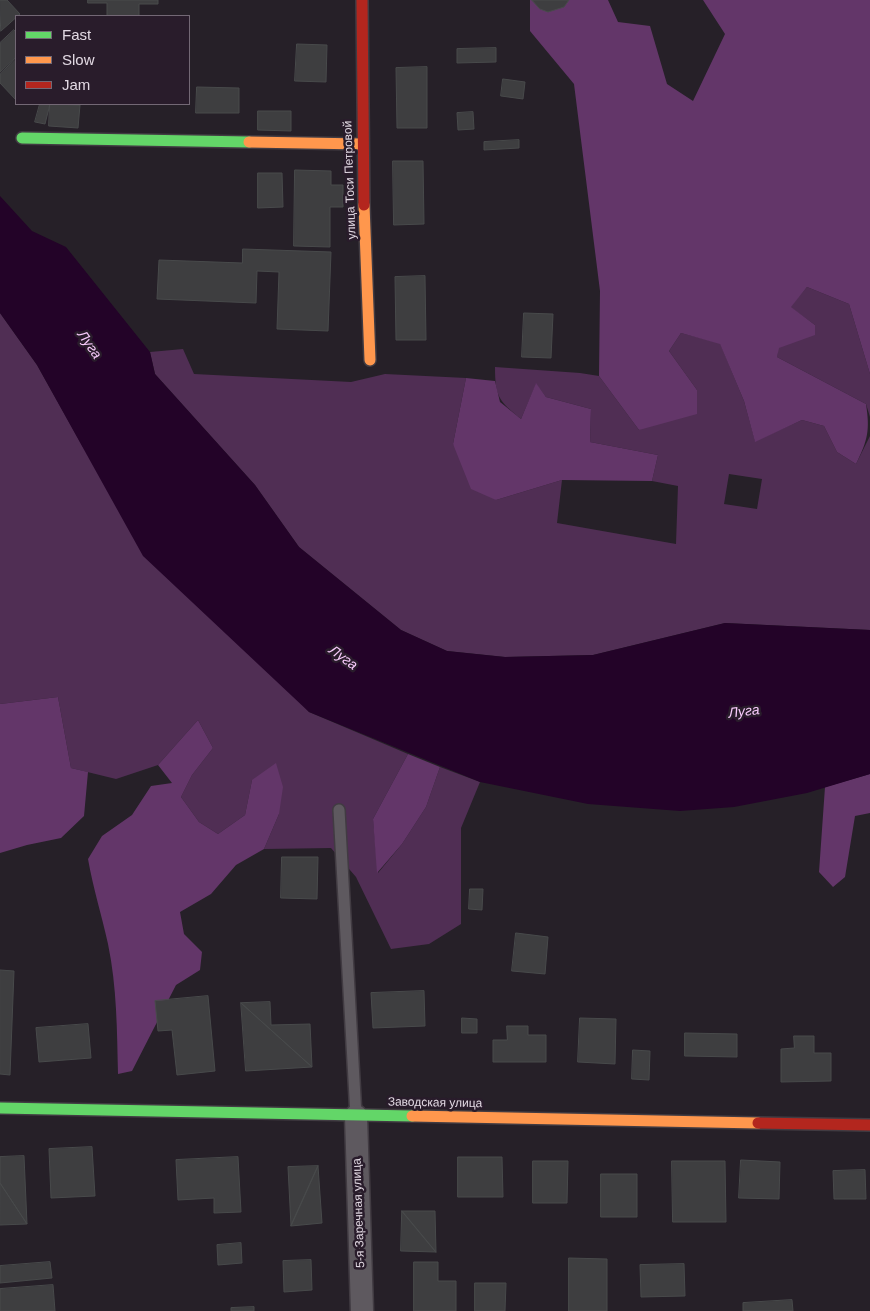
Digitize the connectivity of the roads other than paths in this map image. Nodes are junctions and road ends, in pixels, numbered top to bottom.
1 (362, 0) edge
2 (22, 138) dead end
3 (362, 144) junction
4 (370, 360) dead end
5 (339, 810) dead end
6 (0, 1108) edge
7 (356, 1116) junction
8 (870, 1125) edge
9 (362, 1311) edge

1 - 3 street, улица Тоси Петровой
2 - 3 street
3 - 4 street, улица Тоси Петровой
5 - 7 lane
6 - 7 street, Заводская улица
7 - 8 street, Заводская улица
7 - 9 street, 5-я Заречная улица

